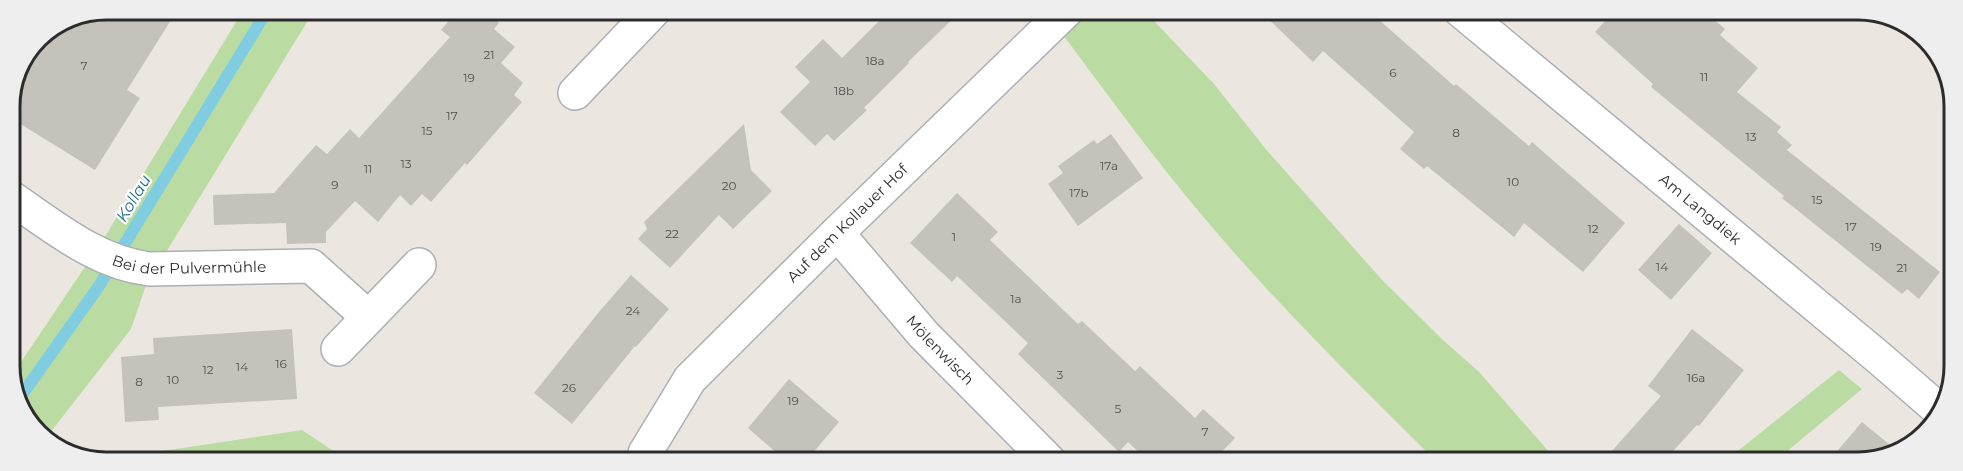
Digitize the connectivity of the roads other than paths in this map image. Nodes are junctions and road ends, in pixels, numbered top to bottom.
1 (645, 19) edge
2 (1058, 19) edge
3 (1471, 19) edge
4 (575, 93) dead end
5 (20, 204) edge
6 (837, 233) junction
7 (419, 264) dead end
8 (368, 317) junction
9 (338, 349) dead end
10 (1933, 405) edge
11 (1039, 451) edge
12 (646, 452) edge

1 - 4 street
2 - 6 street, Auf dem Kollauer Hof
3 - 10 street, Am Langdiek
5 - 8 street, Bei der Pulvermühle
6 - 11 street, Mölenwisch
6 - 12 street, Auf dem Kollauer Hof
7 - 8 street
8 - 9 street

